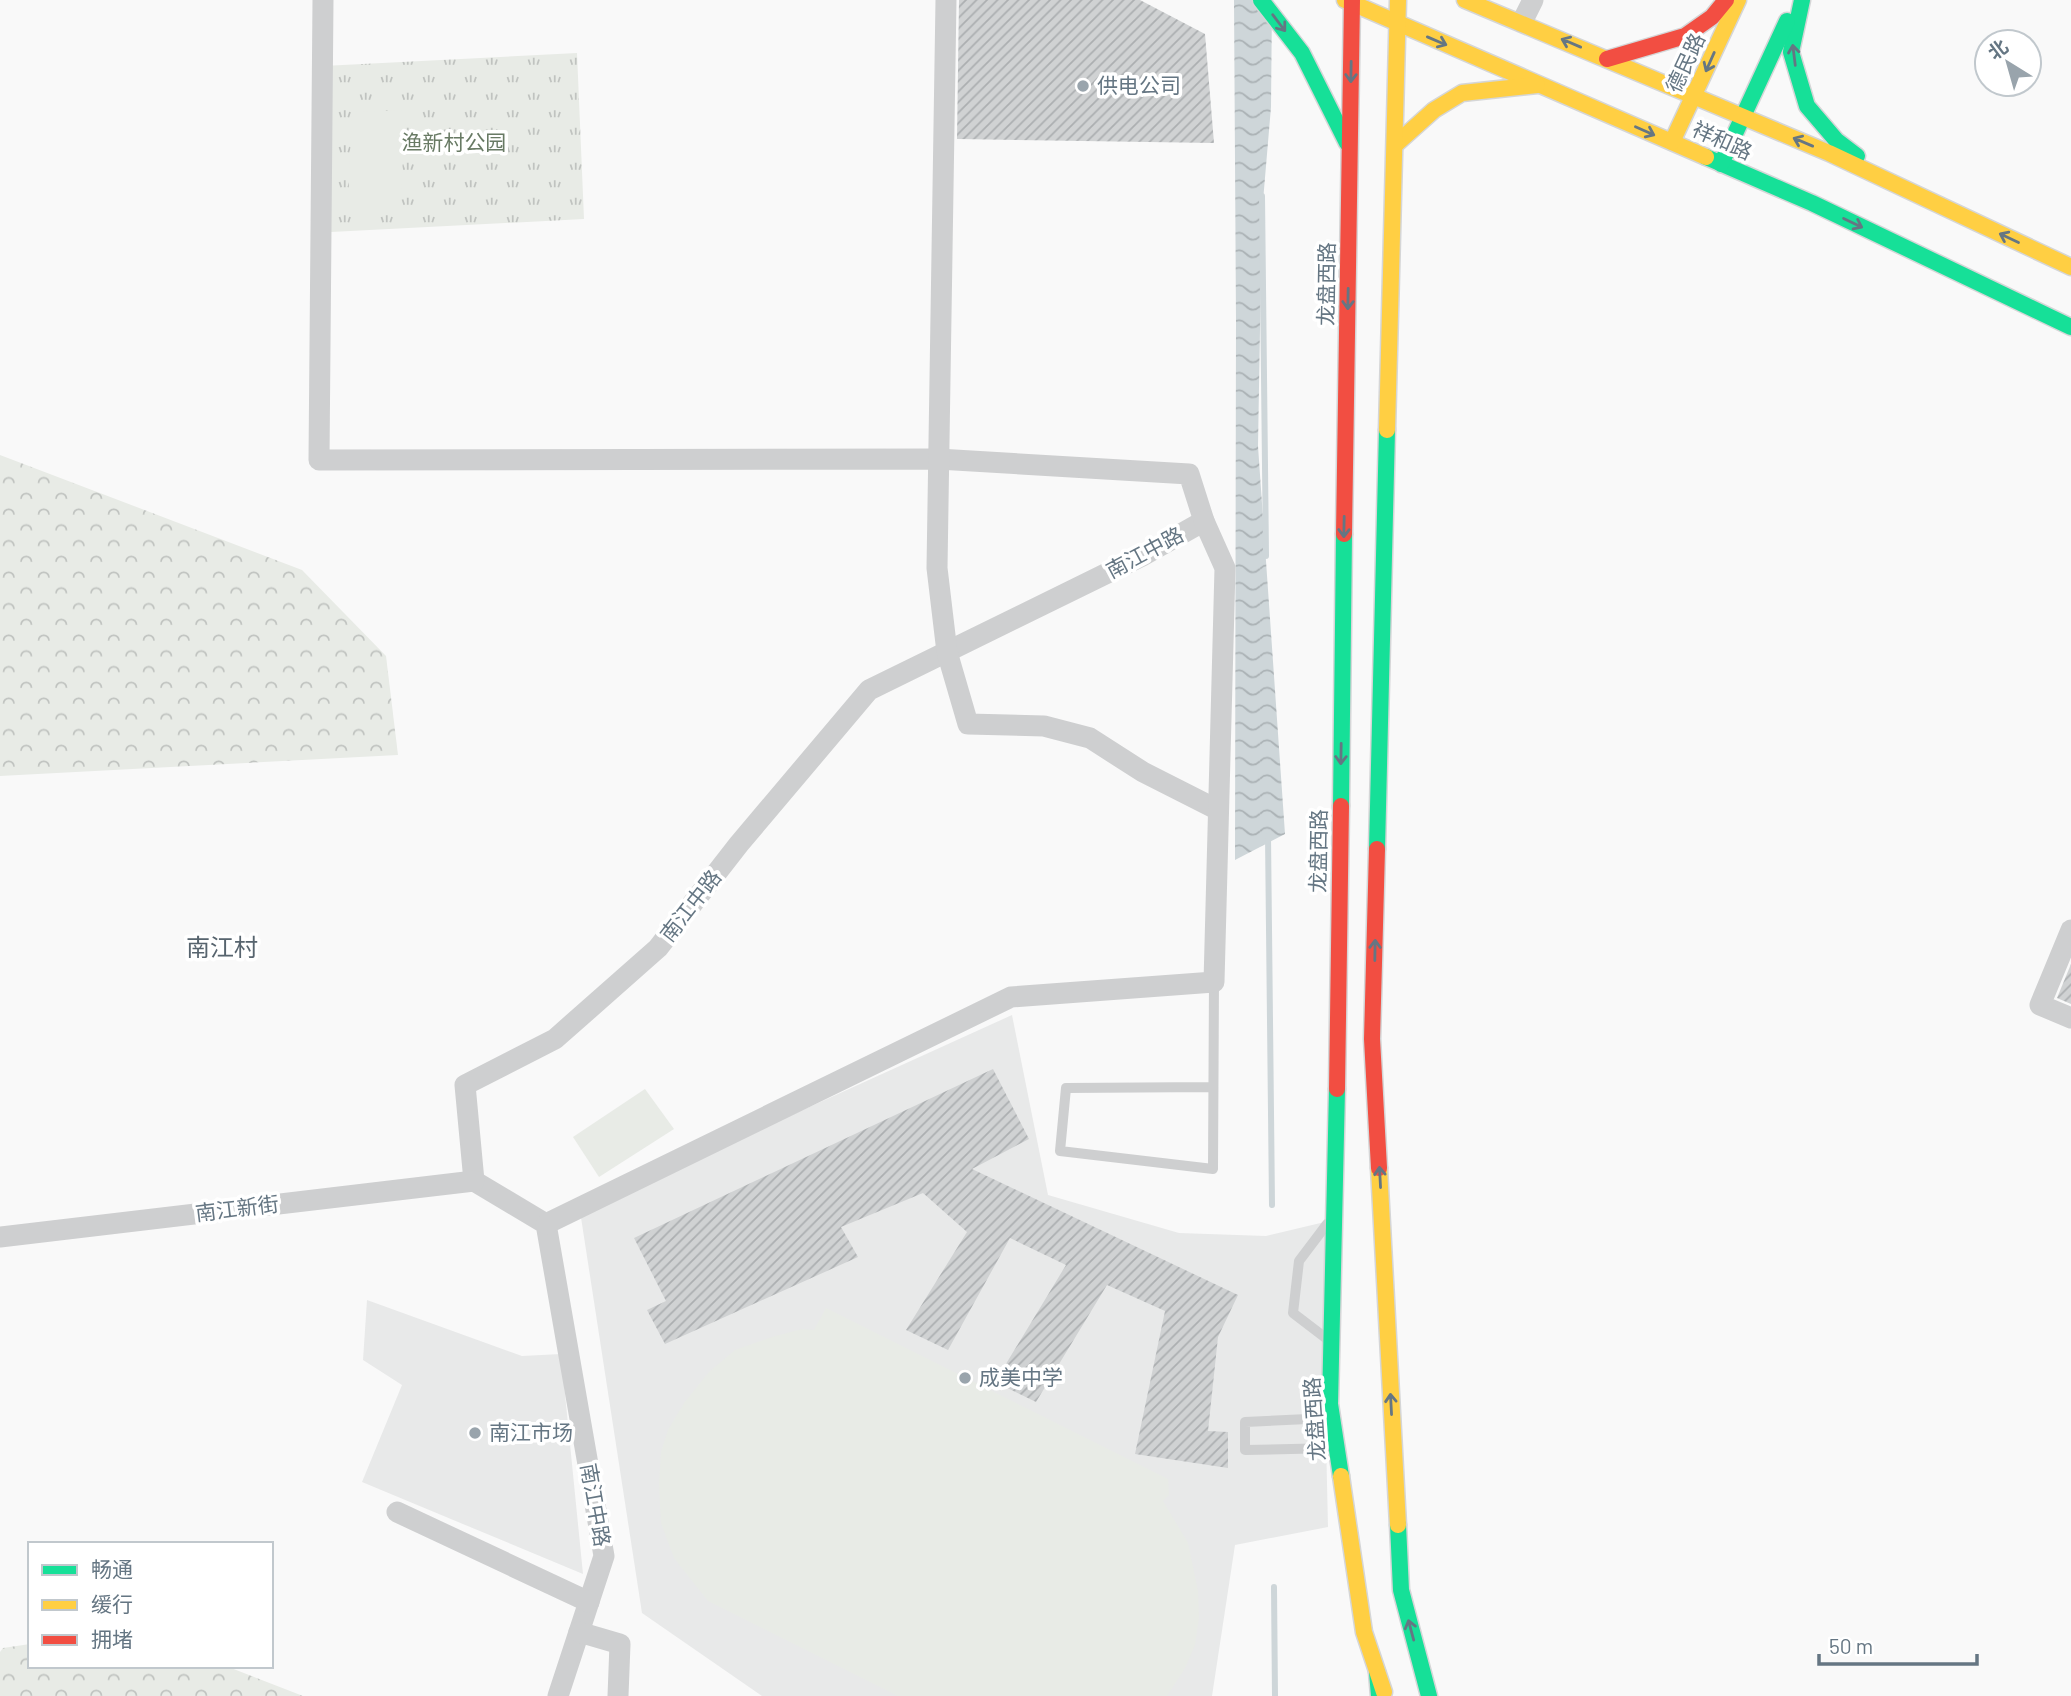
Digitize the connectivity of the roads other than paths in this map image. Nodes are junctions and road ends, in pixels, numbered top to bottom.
1 (323, 0) edge
2 (946, 0) edge
3 (1261, 0) edge
4 (1398, 0) edge
5 (1465, 0) edge
6 (1496, 0) edge
7 (1533, 0) edge
8 (1726, 0) edge
9 (1738, 0) edge
10 (1796, 0) edge
11 (1802, 0) edge
12 (1350, 1) edge
13 (1522, 22) junction
14 (1398, 23) junction
15 (1607, 59) junction
16 (1539, 85) junction
17 (1695, 96) junction
18 (1744, 117) junction
19 (1672, 142) junction
20 (1395, 145) junction
21 (1350, 148) junction
22 (1721, 164) junction
23 (1891, 182) junction
24 (2071, 267) edge
25 (2071, 327) edge
26 (938, 459) junction
27 (1204, 521) junction
28 (947, 652) junction
29 (1219, 810) junction
30 (2071, 930) edge
31 (1214, 982) junction
32 (2071, 1018) edge
33 (1213, 1087) junction
34 (474, 1181) junction
35 (1335, 1209) junction
36 (546, 1224) junction
37 (0, 1237) edge
38 (1332, 1344) junction
39 (1332, 1417) junction
40 (1336, 1448) junction
41 (397, 1511) dead end
42 (589, 1602) junction
43 (579, 1632) junction
44 (1377, 1672) junction
45 (558, 1696) edge
46 (618, 1696) edge
47 (1378, 1696) edge
48 (1386, 1696) edge
49 (1429, 1696) edge

1 - 26 street
2 - 26 street
3 -> 21 main road
4 - 14 main road
5 - 13 main road
6 - 13 main road
7 - 13 street
8 - 15 main road
9 -> 17 main road, 德民路
10 - 18 main road
23 -> 11 main road
12 - 14 main road, 祥和路
12 -> 21 main road, 龙盘西路
15 -> 13 main road
14 -> 16 main road, 祥和路
14 - 20 main road
15 - 17 main road
16 -> 19 main road, 祥和路
16 - 20 main road
17 - 18 main road
17 - 19 main road, 德民路
18 - 22 main road
23 -> 18 main road
19 - 22 main road, 祥和路
49 -> 20 main road
21 -> 35 main road, 龙盘西路
22 -> 25 main road, 祥和路
24 -> 23 main road
26 - 27 street, 南江中路
26 - 28 street
27 - 28 street, 南江中路
27 - 29 street
28 - 29 street
28 - 34 street, 南江中路
29 - 31 street
30 - 32 street
31 - 33 lane
31 - 36 street
33 - 33 lane
34 - 36 street
34 - 37 street, 南江新街
35 - 38 main road, 龙盘西路
35 - 38 lane
36 - 42 street, 南江中路
38 - 39 main road, 龙盘西路
39 - 40 main road, 龙盘西路
39 - 40 lane
40 - 44 main road, 龙盘西路
41 - 42 street
42 - 43 street, 南江中路
43 - 45 street, 南江中路
43 - 46 street
44 - 47 main road
44 - 48 main road, 龙盘西路

